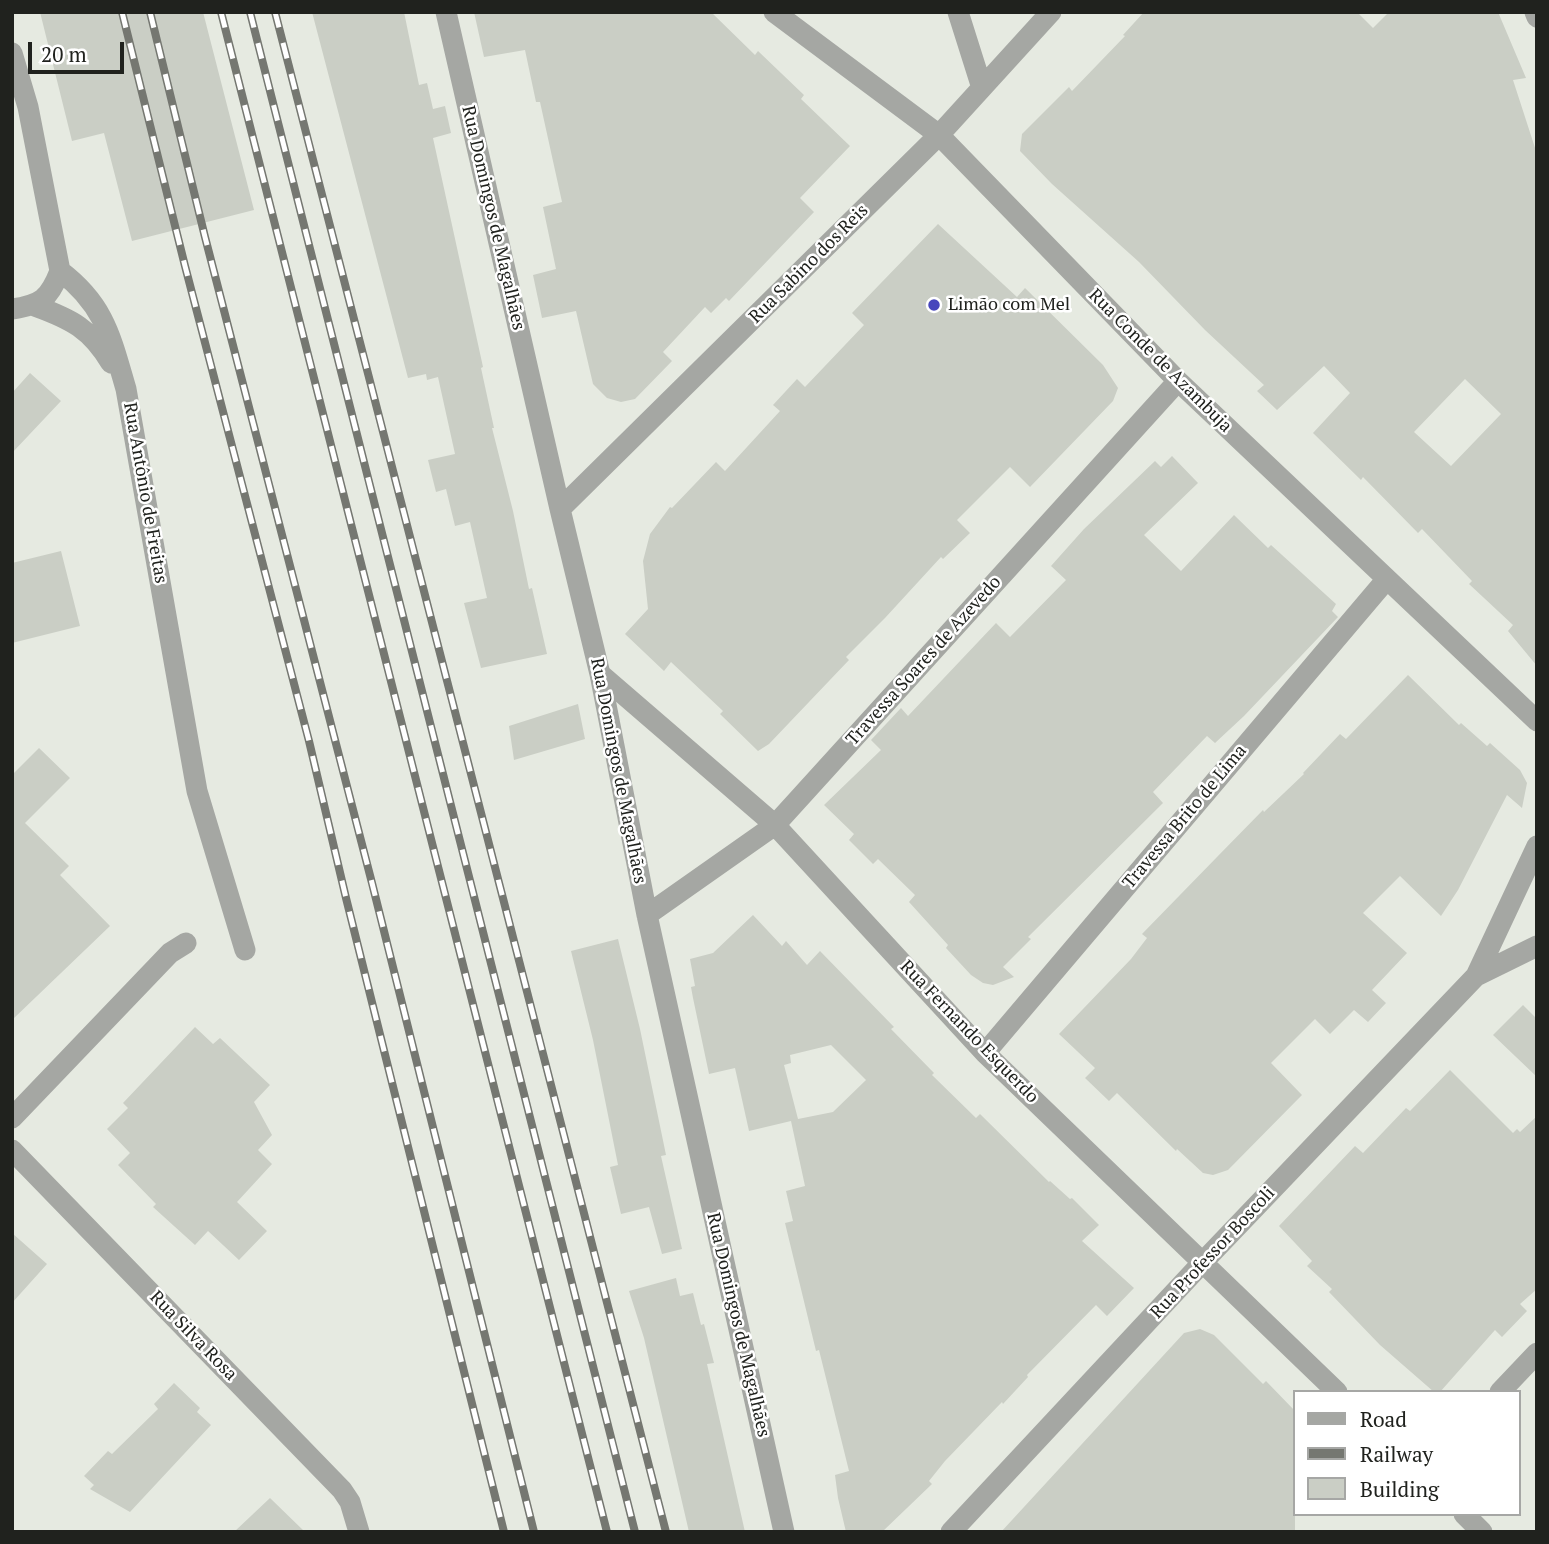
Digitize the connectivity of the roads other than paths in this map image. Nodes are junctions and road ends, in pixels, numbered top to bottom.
1 (446, 12) edge
2 (774, 12) edge
3 (958, 12) edge
4 (1051, 12) edge
5 (12, 52) edge
6 (982, 88) junction
7 (939, 135) junction
8 (60, 271) junction
9 (35, 306) junction
10 (12, 309) edge
11 (1178, 381) junction
12 (126, 389) junction
13 (560, 509) junction
14 (1386, 580) junction
15 (600, 674) junction
16 (1537, 721) edge
17 (775, 825) junction
18 (1537, 846) edge
19 (647, 915) junction
20 (186, 943) dead end
21 (1537, 946) edge
22 (246, 950) dead end
23 (1476, 976) junction
24 (985, 1053) junction
25 (12, 1118) edge
26 (12, 1150) edge
27 (1203, 1262) junction
28 (1537, 1353) edge
29 (1335, 1390) edge
30 (1502, 1390) edge
31 (1466, 1516) edge
32 (359, 1532) edge
33 (784, 1532) edge
34 (951, 1532) edge
35 (1482, 1532) edge

1 - 13 street, Rua Domingos de Magalhães
2 - 7 street, Rua Conde de Azambuja
3 - 6 street
4 - 6 street, Rua Sabino dos Reis
5 - 8 street
6 - 7 street, Rua Sabino dos Reis
7 - 11 street, Rua Conde de Azambuja
7 - 13 street, Rua Sabino dos Reis
8 - 9 street
8 - 12 street, Rua Antônio de Freitas
9 - 10 street
9 - 12 street
11 - 14 street, Rua Conde de Azambuja
11 - 17 street, Travessa Soares de Azevedo
12 - 22 street, Rua Antônio de Freitas
13 - 15 street, Rua Domingos de Magalhães
14 - 16 street, Rua Conde de Azambuja
14 - 24 street, Travessa Brito de Lima
15 - 17 street, Rua Fernando Esquerdo
15 - 19 street, Rua Domingos de Magalhães
17 - 19 street, Travessa Soares de Azevedo
17 - 24 street, Rua Fernando Esquerdo
18 - 23 street, Rua Professor Boscoli
19 - 33 street, Rua Domingos de Magalhães
20 - 25 street
21 - 23 street, Rua Professor Boscoli
23 - 27 street, Rua Professor Boscoli
24 - 27 street, Rua Fernando Esquerdo
26 - 32 street, Rua Silva Rosa
27 - 29 street, Rua Fernando Esquerdo
27 - 34 street, Rua Professor Boscoli
28 - 30 street
31 - 35 street

